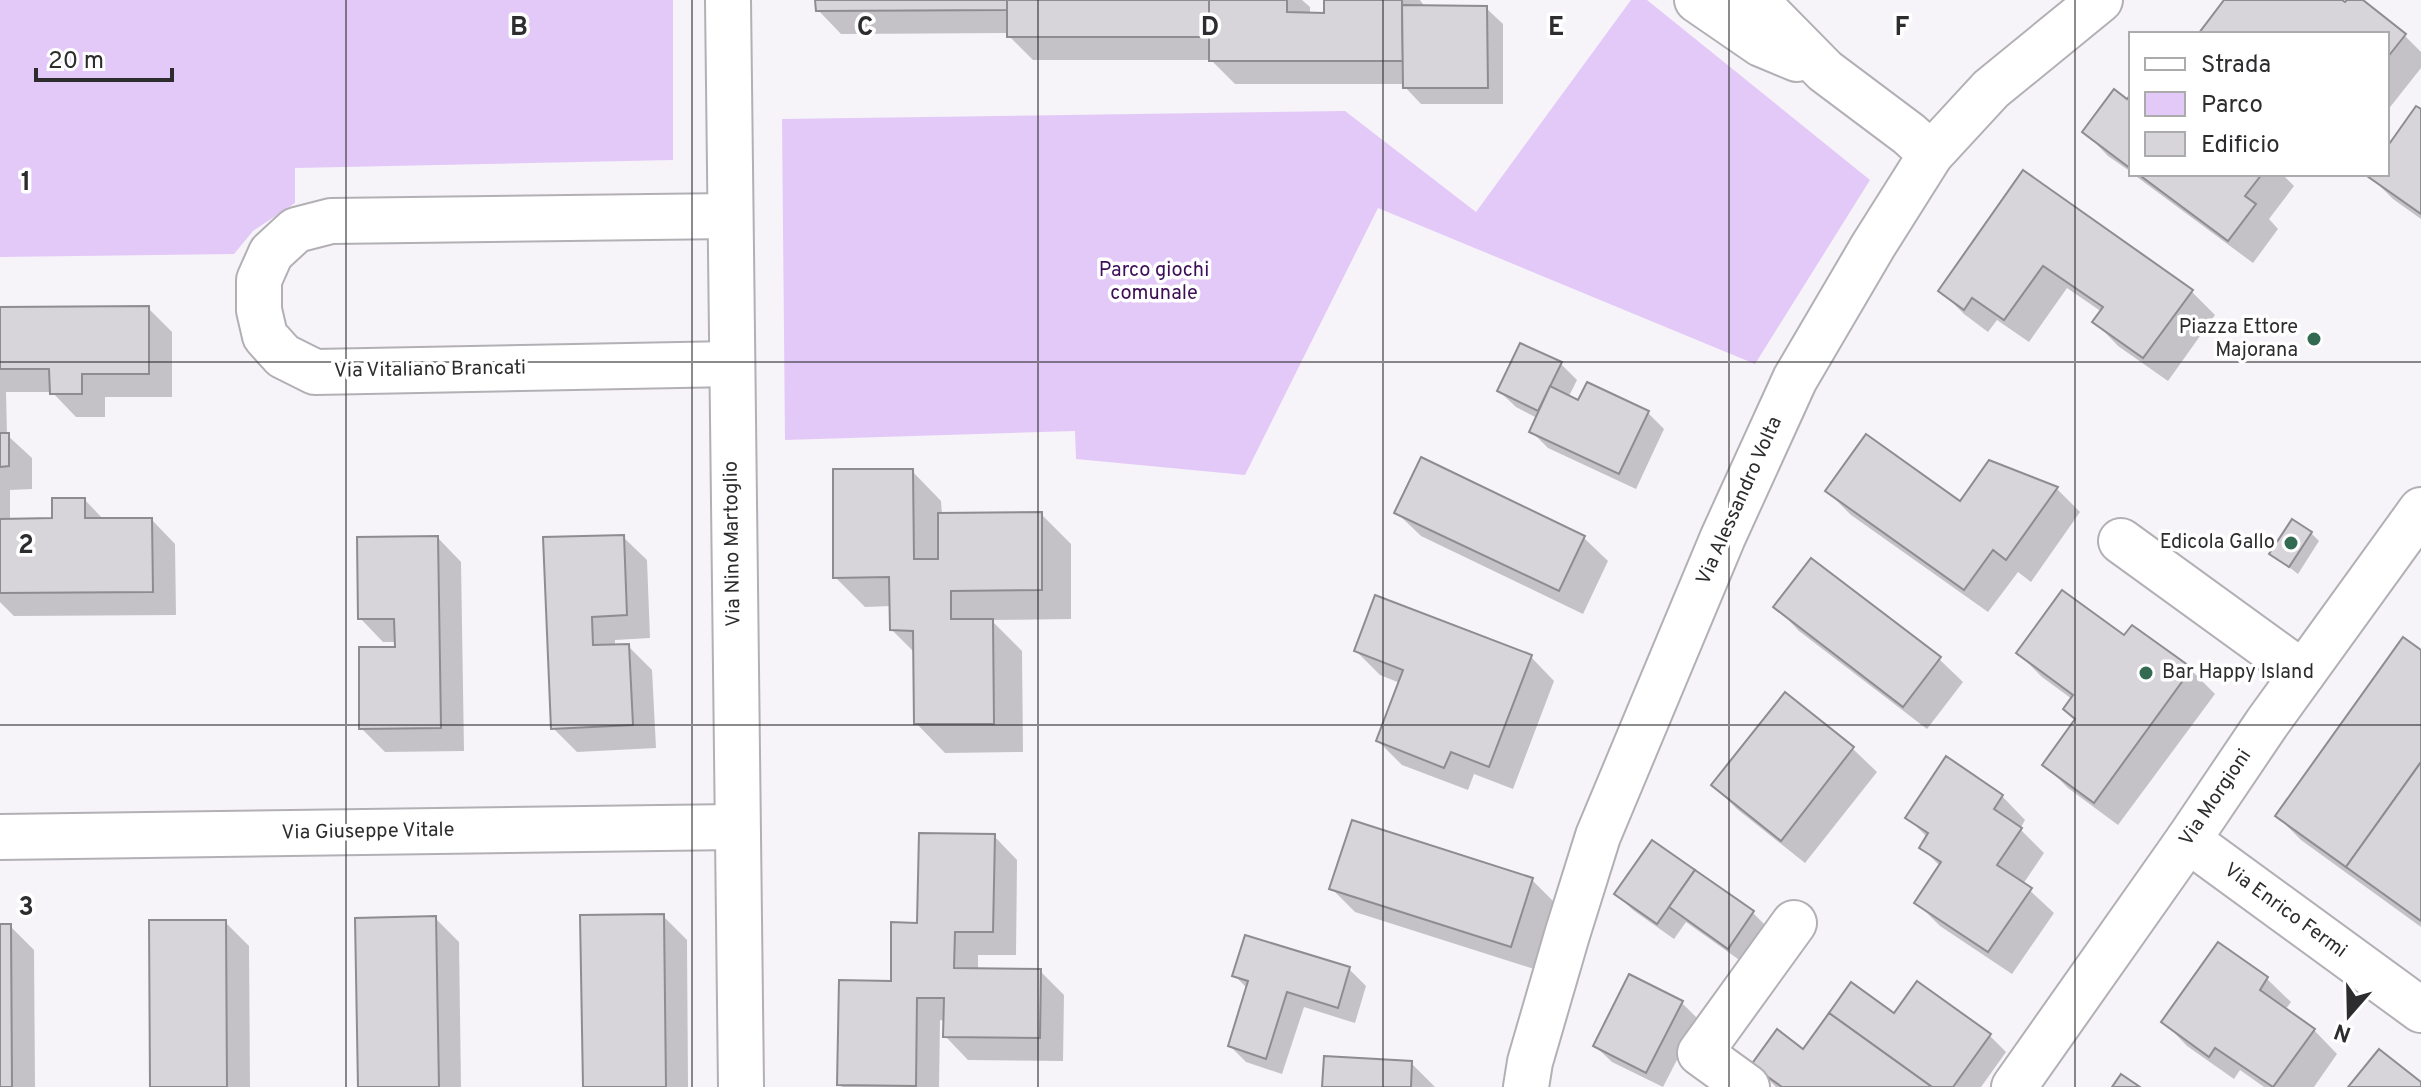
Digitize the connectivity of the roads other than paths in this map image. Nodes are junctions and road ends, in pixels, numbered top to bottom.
1 (728, 0) edge
2 (1697, 0) edge
3 (1755, 0) edge
4 (2100, 0) edge
5 (1825, 71) junction
6 (1931, 154) junction
7 (730, 216) junction
8 (732, 364) junction
9 (2413, 530) edge
10 (2121, 541) dead end
11 (2303, 673) junction
12 (736, 827) junction
13 (0, 837) edge
14 (2188, 840) junction
15 (1794, 923) dead end
16 (2421, 1010) edge
17 (741, 1087) edge
18 (1526, 1087) edge
19 (1747, 1087) edge
20 (2014, 1087) edge

1 - 7 street, Via Nino Martoglio
2 - 5 street
3 - 5 street
4 - 6 street, Via Alessandro Volta
5 - 6 street
6 - 18 street, Via Alessandro Volta
7 - 8 street, Via Nino Martoglio
7 - 8 street, Via Vitaliano Brancati
8 - 12 street, Via Nino Martoglio
9 - 11 street, Via Morgioni
10 - 11 street
11 - 14 street, Via Morgioni
12 - 13 street, Via Giuseppe Vitale
12 - 17 street, Via Nino Martoglio
14 - 16 street, Via Enrico Fermi
14 - 20 street, Via Morgioni
15 - 19 street

